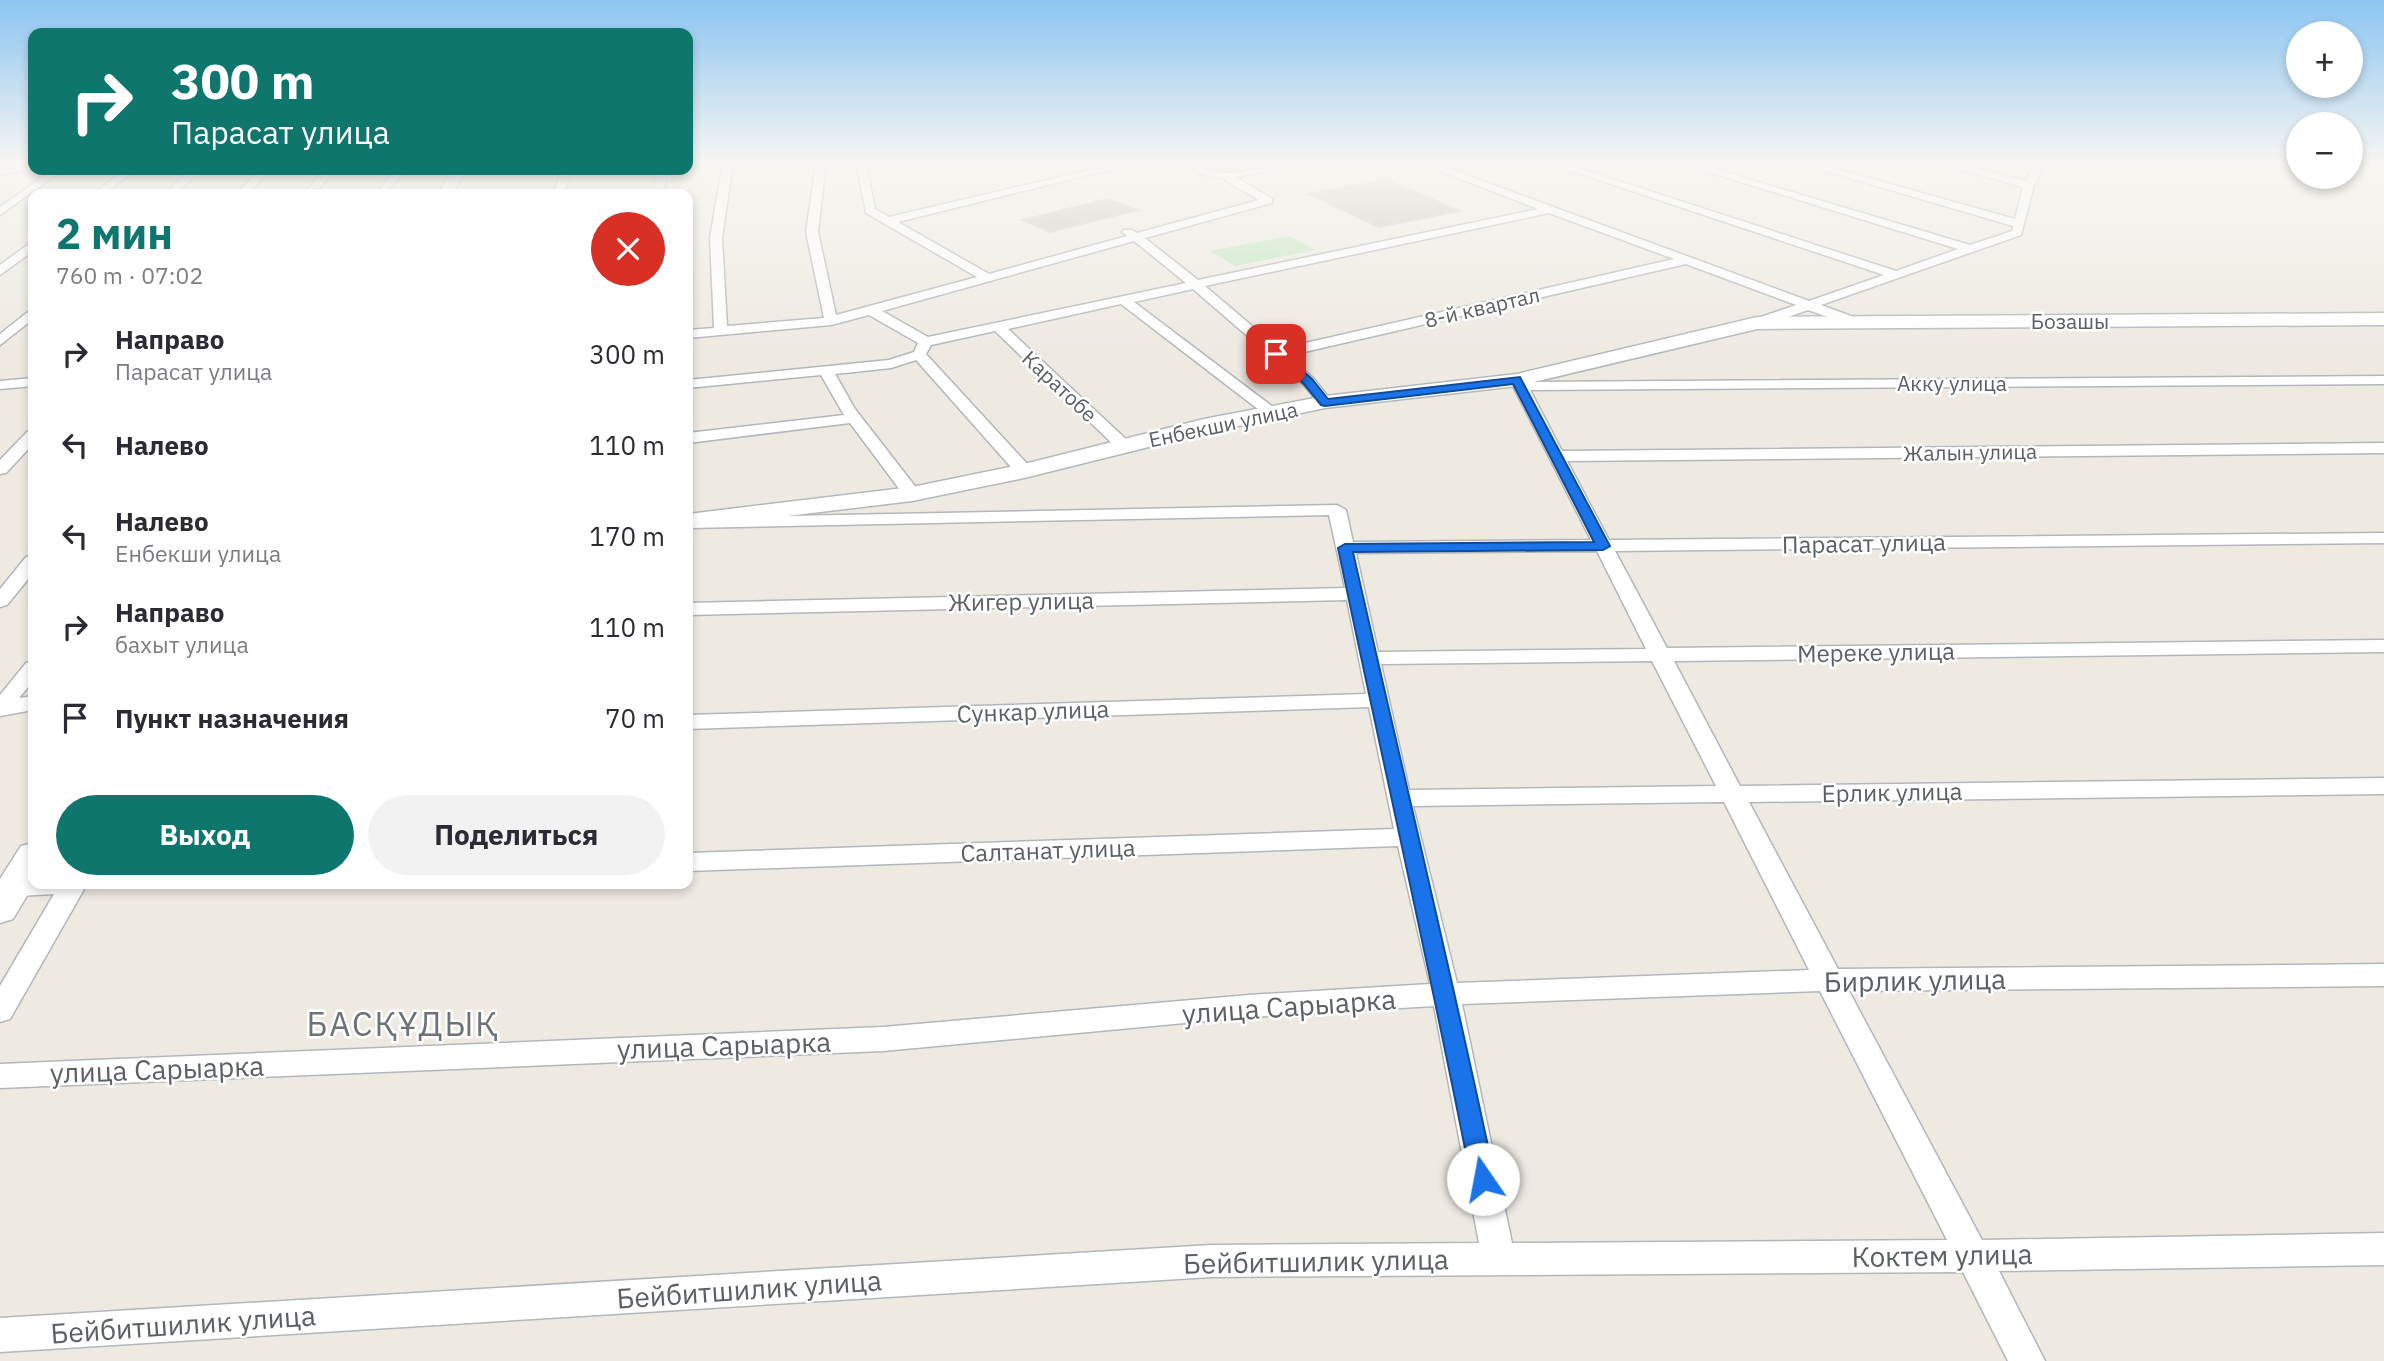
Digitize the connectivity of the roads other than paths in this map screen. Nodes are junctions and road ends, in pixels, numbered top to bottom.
1 (718, 226) edge
2 (813, 226) edge
3 (896, 226) edge
4 (1177, 226) edge
5 (1473, 226) edge
6 (1596, 226) edge
7 (1744, 226) edge
8 (1892, 226) edge
9 (2019, 226) edge
10 (1123, 229) dead end
11 (1135, 237) junction
12 (28, 249) edge
13 (1970, 249) junction
14 (1687, 260) junction
15 (0, 271) edge
16 (1896, 275) junction
17 (987, 278) junction
18 (1194, 284) junction
19 (1122, 299) junction
20 (1808, 305) junction
21 (871, 310) junction
22 (28, 316) edge
23 (2384, 319) edge
24 (831, 321) junction
25 (1854, 322) junction
26 (1757, 323) junction
27 (997, 326) junction
28 (721, 331) junction
29 (693, 334) edge
30 (0, 341) edge
31 (923, 348) junction
32 (1276, 354) junction
33 (826, 371) junction
34 (2384, 380) edge
35 (28, 382) edge
36 (1518, 383) junction
37 (693, 384) edge
38 (0, 385) edge
39 (1325, 402) junction
40 (1272, 413) junction
41 (854, 418) junction
42 (693, 437) edge
43 (28, 440) edge
44 (1123, 445) junction
45 (2384, 449) edge
46 (1556, 456) junction
47 (0, 469) edge
48 (1024, 471) junction
49 (912, 494) junction
50 (693, 521) edge
51 (693, 522) edge
52 (2384, 538) edge
53 (1603, 546) junction
54 (1345, 548) junction
55 (28, 567) edge
56 (1355, 594) junction
57 (0, 601) edge
58 (693, 609) edge
59 (2384, 646) edge
60 (1660, 655) junction
61 (1369, 659) junction
62 (28, 673) edge
63 (1378, 700) junction
64 (28, 703) edge
65 (0, 708) edge
66 (693, 722) edge
67 (2384, 786) edge
68 (1732, 794) junction
69 (1399, 798) junction
70 (1408, 837) junction
71 (28, 862) edge
72 (693, 862) edge
73 (40, 889) edge
74 (71, 889) edge
75 (5, 894) edge
76 (2384, 975) edge
77 (1829, 980) junction
78 (1446, 994) junction
79 (0, 1012) edge
80 (0, 1076) edge
81 (2384, 1249) edge
82 (1972, 1256) junction
83 (1499, 1259) junction
84 (0, 1335) edge
85 (2027, 1361) edge

1 - 28 street
2 - 24 street
3 - 17 street
4 - 11 street
5 - 18 street
6 - 14 street
7 - 16 street
8 - 13 street
9 - 13 street
10 - 11 street
11 - 17 street
11 - 18 street
12 - 15 street
13 - 16 street
14 - 20 street
14 - 32 street, 8-й квартал
16 - 20 street
17 - 21 street
18 - 19 street
18 - 32 street
19 - 27 street
19 - 40 street
20 - 25 street
20 - 26 street
21 - 24 street
21 - 31 street
22 - 30 street
23 - 25 street, Бозашы
24 - 28 street
25 - 26 street, Бозашы
26 - 36 street, Енбекши улица
27 - 31 street
27 - 44 street, Каратобе
28 - 29 street
31 - 33 street
31 - 48 street
32 - 39 street
33 - 37 street
33 - 41 street
34 - 36 street, Акку улица
35 - 38 street
36 - 39 street, Енбекши улица
36 - 46 street
39 - 40 street, Енбекши улица
40 - 44 street, Енбекши улица
41 - 42 street
41 - 49 street
43 - 47 street
44 - 48 street, Енбекши улица
45 - 46 street, Жалын улица
46 - 53 street
48 - 49 street, Енбекши улица
49 - 50 street, Енбекши улица
51 - 54 street, Енбекши улица
52 - 53 street, Парасат улица
53 - 54 street, Парасат улица
53 - 60 street
54 - 56 street
55 - 57 street
56 - 58 street, Жигер улица
56 - 61 street
59 - 60 street, Мереке улица
60 - 61 street, Мереке улица
60 - 68 street
61 - 63 street
62 - 65 street
63 - 66 street, Сункар улица
63 - 69 street
64 - 65 street
67 - 68 street, Ерлик улица
68 - 69 street, Ерлик улица
68 - 77 street
69 - 70 street
70 - 72 street, Салтанат улица
70 - 78 street
71 - 75 street
73 - 75 street
74 - 79 street
76 - 77 street, Бирлик улица
77 - 78 street, Бирлик улица
77 - 82 street
78 - 80 street, улица Сарыарка
78 - 83 street
81 - 82 street, Коктем улица
82 - 83 street, Коктем улица
82 - 85 street
83 - 84 street, Бейбитшилик улица

